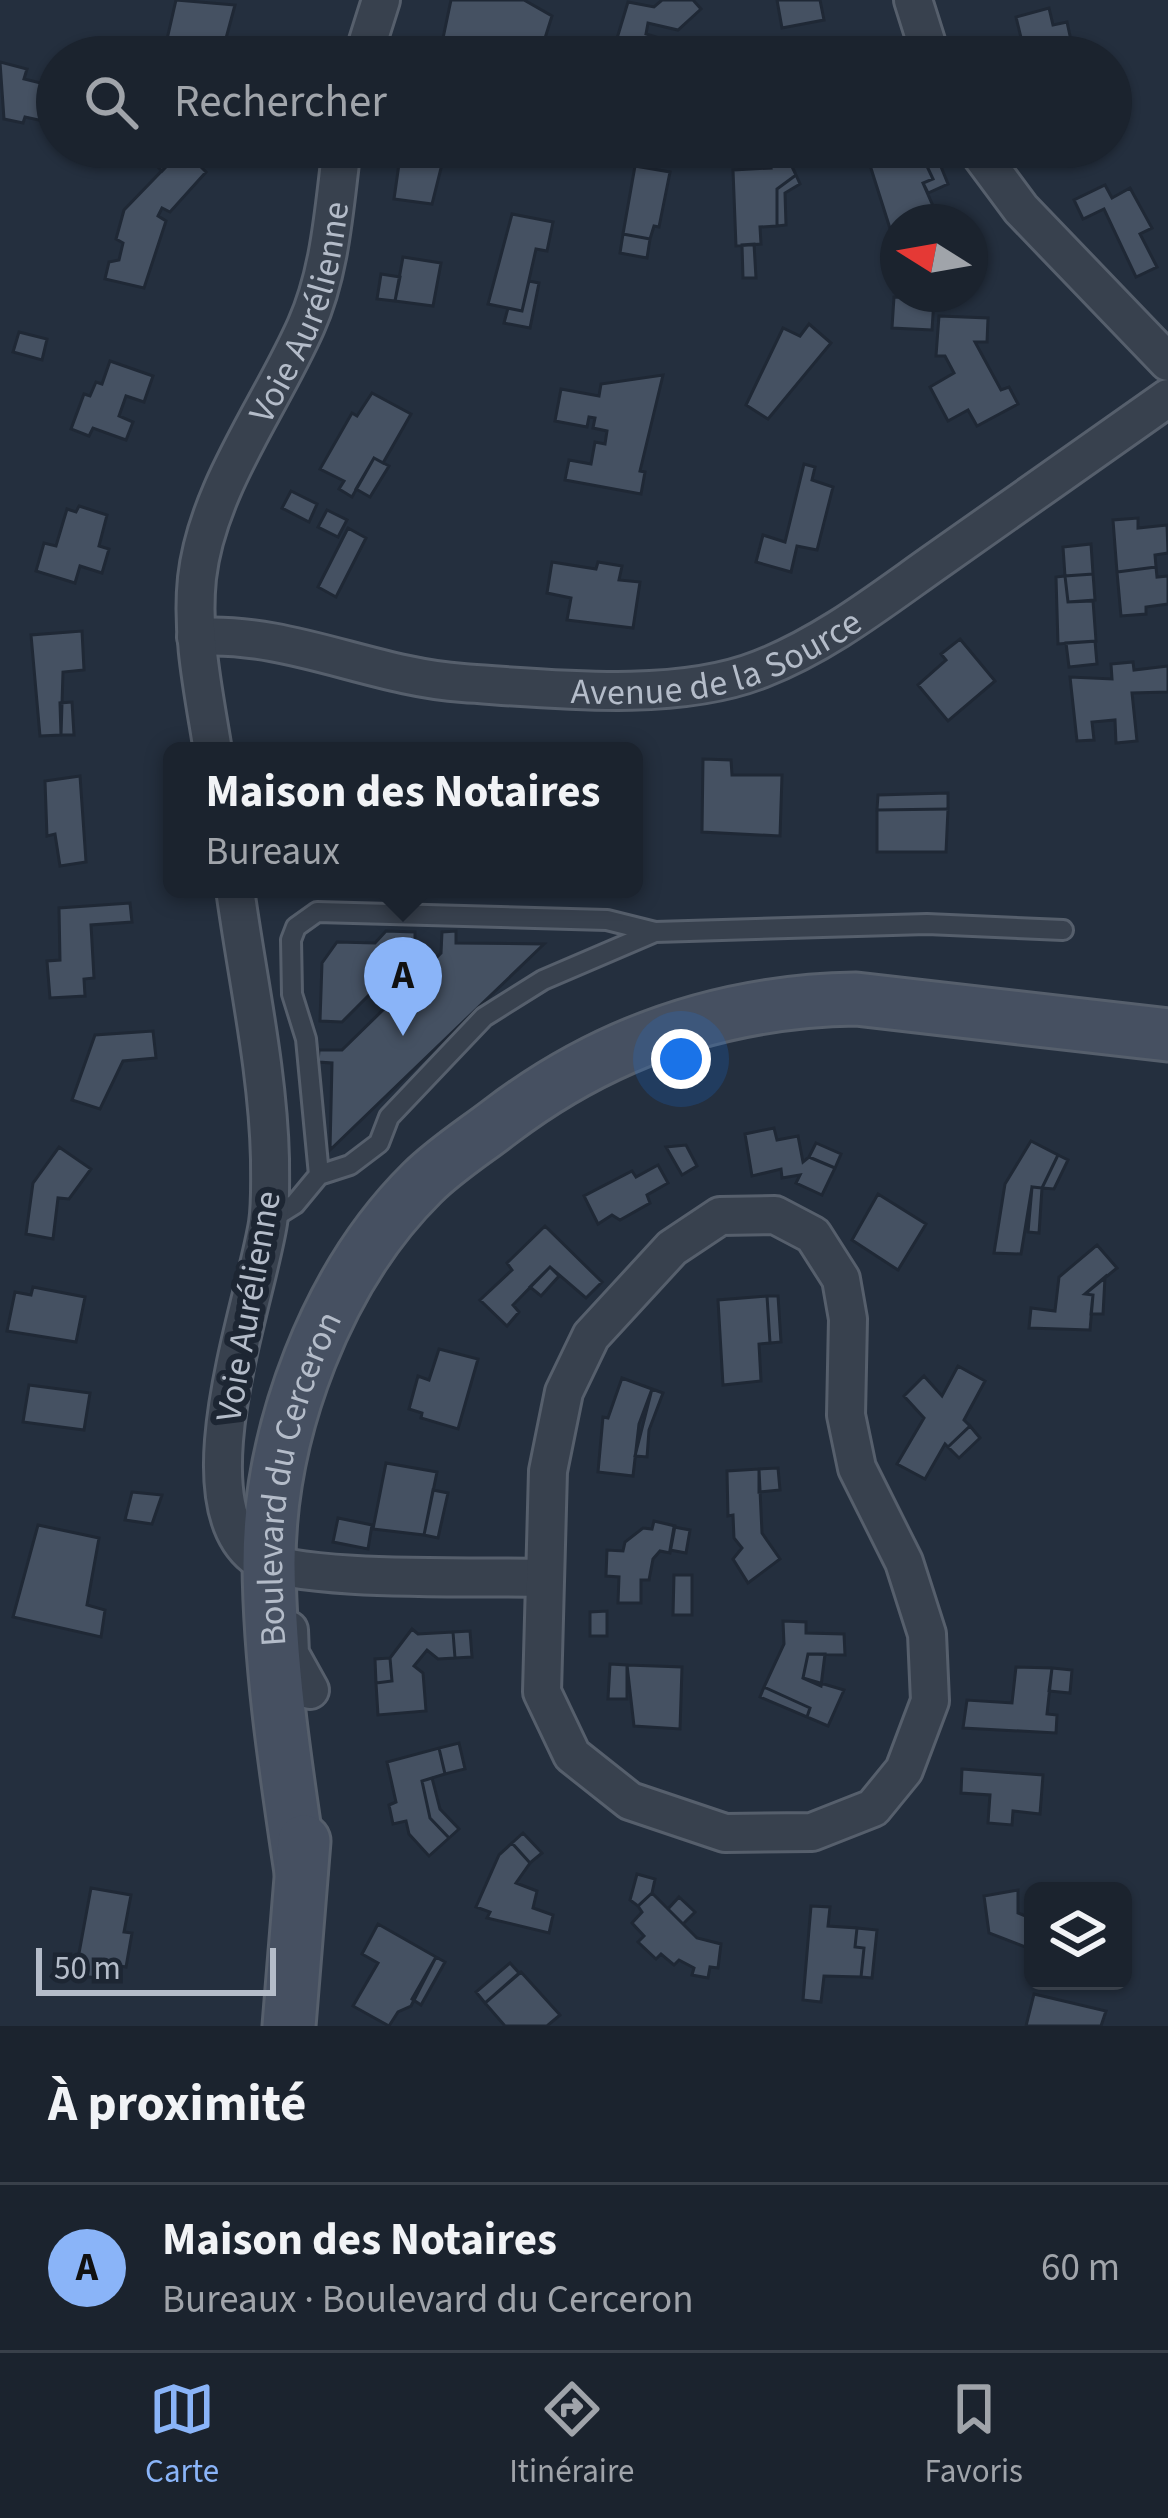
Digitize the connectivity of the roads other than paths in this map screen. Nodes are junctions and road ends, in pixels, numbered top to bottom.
1 (381, 0) edge
2 (913, 0) edge
3 (370, 36) edge
4 (924, 36) edge
5 (339, 168) edge
6 (991, 168) edge
7 (1168, 362) edge
8 (1168, 398) edge
9 (196, 638) junction
10 (212, 742) edge
11 (236, 898) edge
12 (1063, 930) dead end
13 (655, 932) junction
14 (1168, 1035) edge
15 (476, 1140) junction
16 (320, 1175) junction
17 (268, 1221) junction
18 (286, 1566) junction
19 (542, 1578) junction
20 (301, 1872) junction
21 (290, 2026) edge

1 - 3 street
2 - 4 street
5 - 9 street, Voie Aurélienne
6 - 7 street
8 - 9 street, Avenue de la Source
9 - 10 street, Voie Aurélienne
11 - 17 street, Voie Aurélienne
12 - 13 lane
13 - 16 lane
13 - 16 lane
14 - 15 main road, Boulevard du Cerceron
15 - 18 main road, Boulevard du Cerceron
15 - 18 main road, Boulevard du Cerceron
16 - 17 lane
17 - 18 street, Voie Aurélienne
18 - 19 street
18 - 20 main road, Boulevard du Cerceron
18 - 20 main road, Boulevard du Cerceron
19 - 19 street
20 - 21 main road, Boulevard du Cerceron

